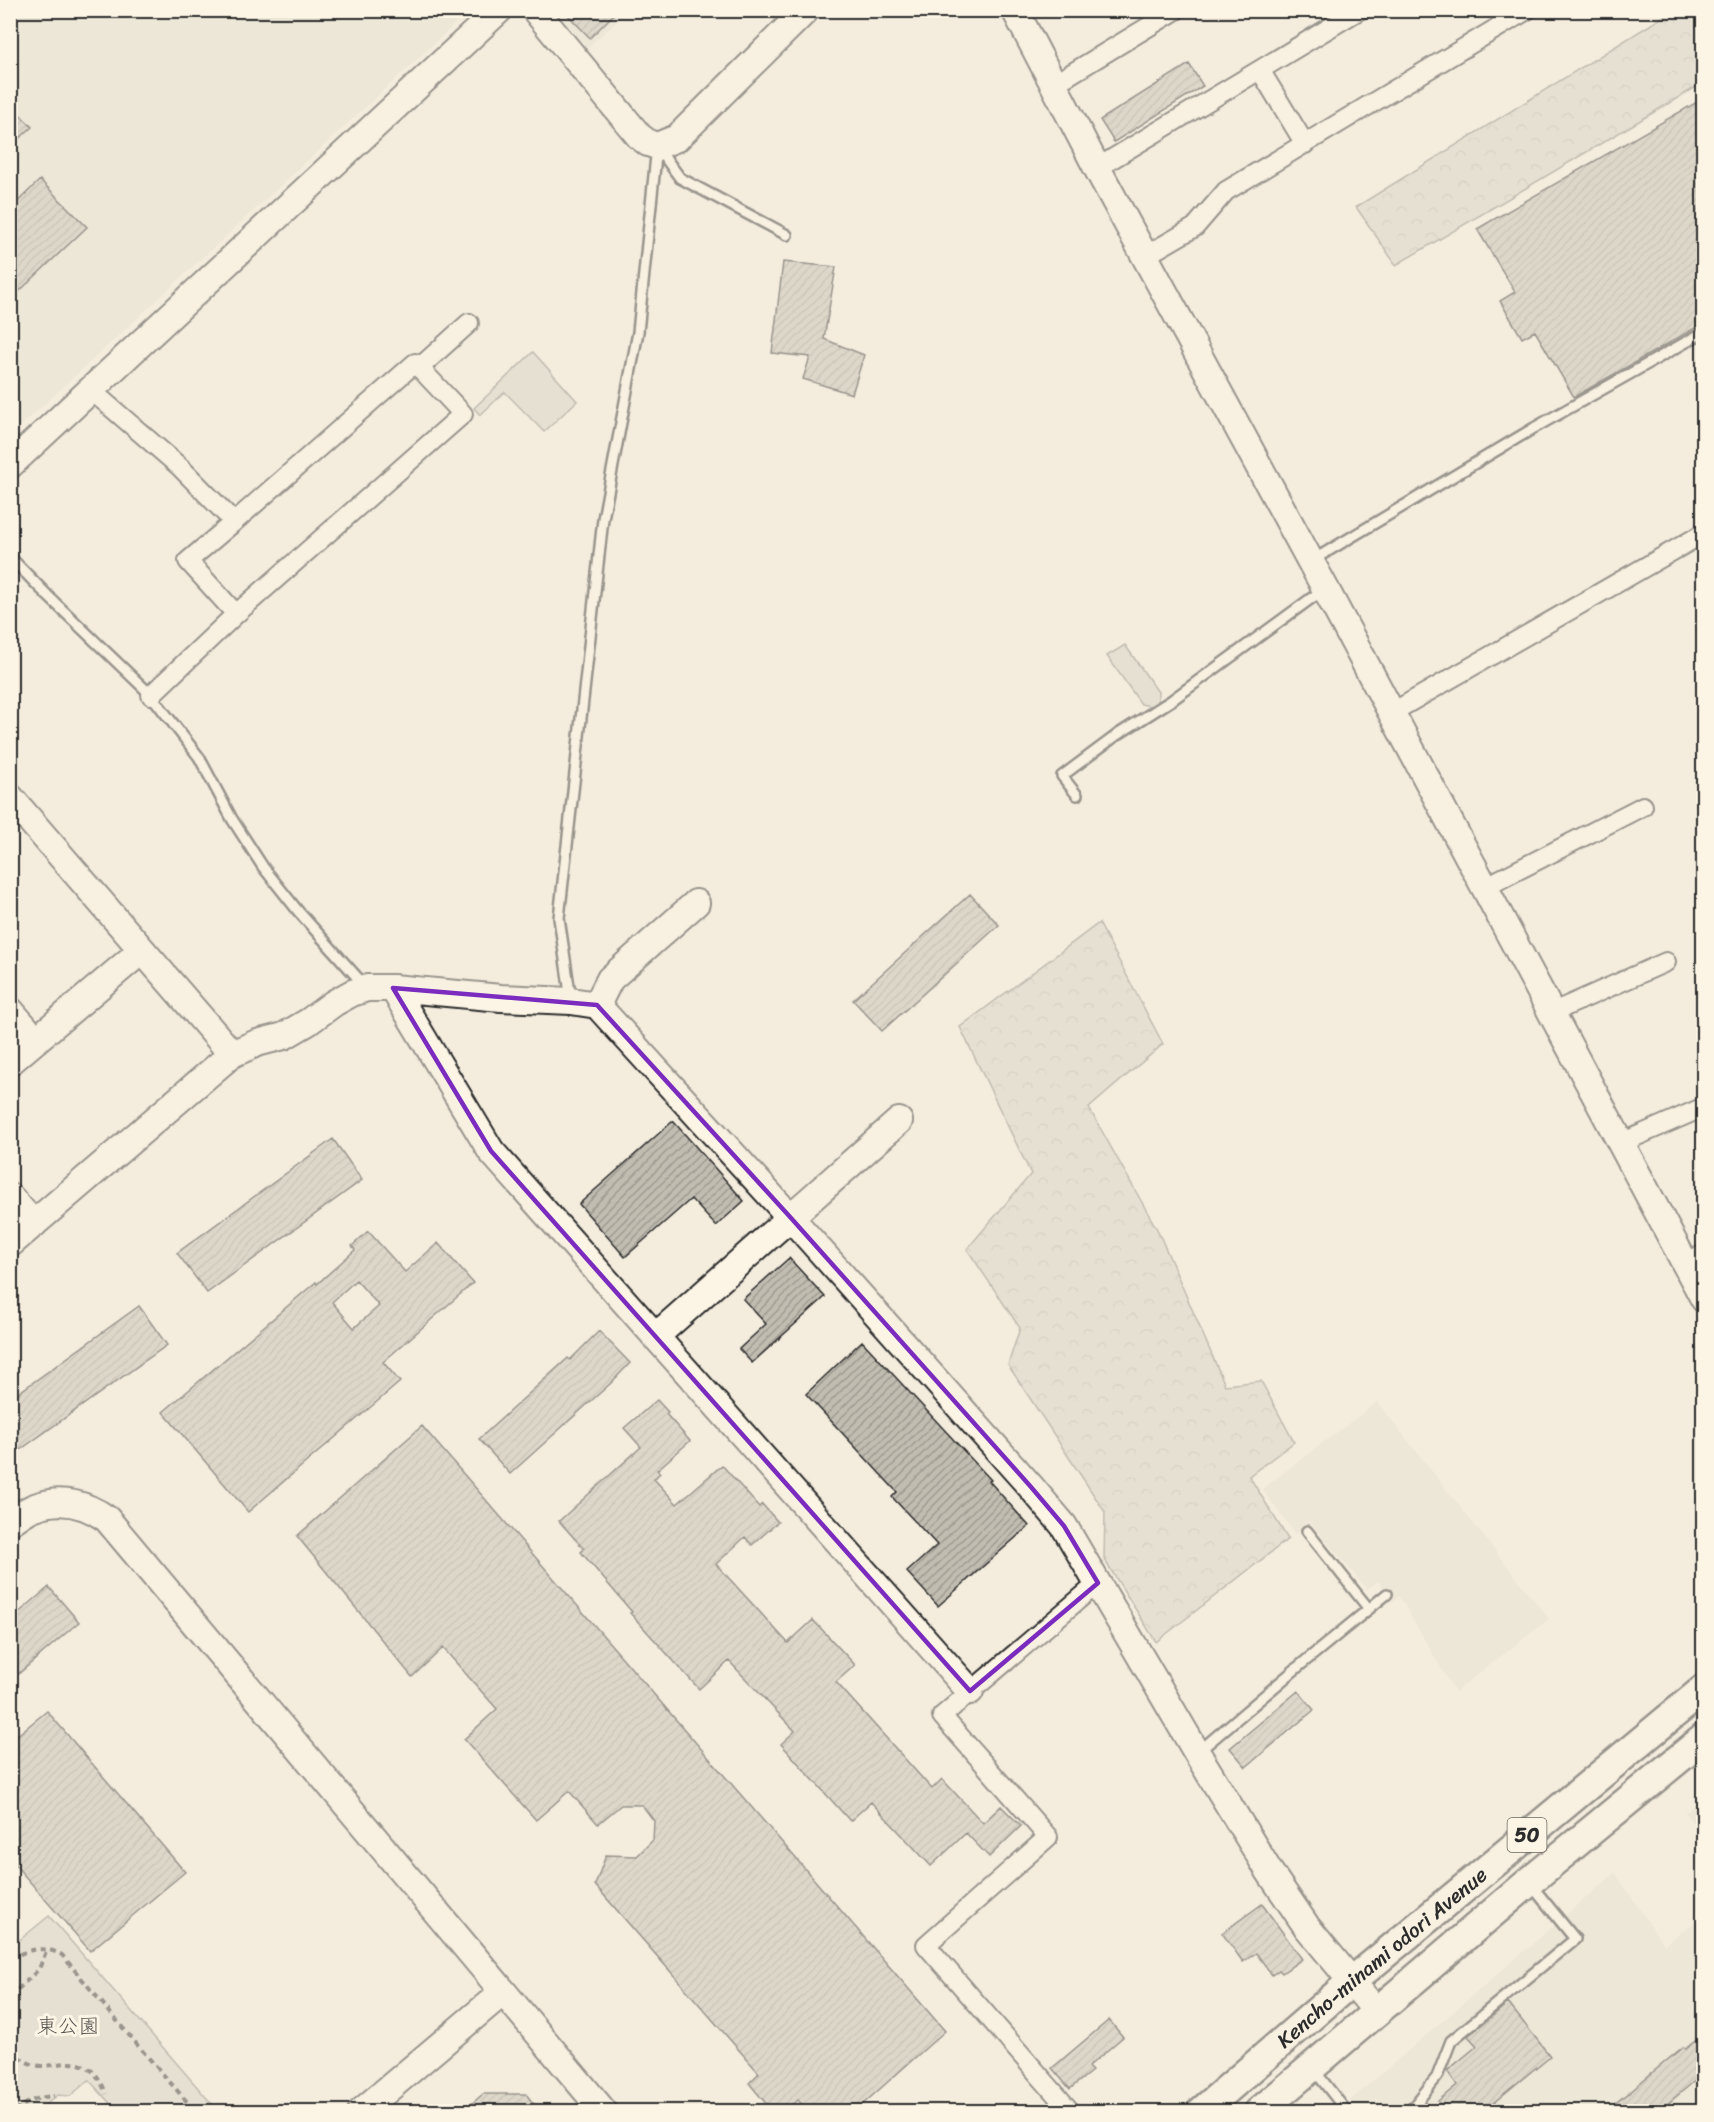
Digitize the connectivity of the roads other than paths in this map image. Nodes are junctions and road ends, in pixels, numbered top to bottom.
1 (499, 10) edge
2 (535, 10) edge
3 (806, 10) edge
4 (1015, 10) edge
5 (1176, 10) edge
6 (1359, 10) edge
7 (1527, 10) edge
8 (1260, 70) junction
9 (1054, 84) junction
10 (1305, 144) junction
11 (657, 146) junction
12 (1097, 168) junction
13 (787, 235) dead end
14 (1145, 256) junction
15 (469, 322) dead end
16 (1704, 332) edge
17 (419, 368) junction
18 (92, 391) junction
19 (10, 465) edge
20 (234, 522) junction
21 (1704, 532) edge
22 (10, 557) edge
23 (1311, 561) junction
24 (1326, 588) junction
25 (236, 614) junction
26 (151, 695) junction
27 (1391, 712) junction
28 (1077, 795) dead end
29 (10, 797) edge
30 (1643, 807) dead end
31 (1485, 887) junction
32 (696, 903) dead end
33 (141, 951) junction
34 (1666, 962) dead end
35 (367, 988) junction
36 (393, 988) junction
37 (571, 1001) junction
38 (597, 1005) junction
39 (10, 1010) edge
40 (1551, 1013) junction
41 (36, 1040) junction
42 (232, 1054) junction
43 (10, 1062) edge
44 (1704, 1107) edge
45 (899, 1121) dead end
46 (1621, 1143) junction
47 (10, 1197) edge
48 (791, 1218) junction
49 (34, 1224) junction
50 (10, 1244) edge
51 (1694, 1259) edge
52 (1704, 1299) edge
53 (655, 1337) junction
54 (10, 1522) edge
55 (1307, 1531) dead end
56 (1098, 1583) junction
57 (1388, 1594) dead end
58 (1369, 1609) junction
59 (1704, 1689) edge
60 (970, 1691) junction
61 (1704, 1738) edge
62 (1197, 1754) junction
63 (1528, 1882) junction
64 (1351, 1982) junction
65 (502, 1992) junction
66 (1376, 2011) junction
67 (1311, 2067) junction
68 (361, 2112) edge
69 (604, 2112) edge
70 (1071, 2112) edge
71 (1201, 2112) edge
72 (1258, 2112) edge
73 (1347, 2112) edge
74 (1409, 2112) edge

1 - 18 street
2 - 11 street
3 - 11 street
4 - 9 street
5 - 9 street
6 - 8 street
7 - 10 street
8 - 10 street
8 - 12 street
9 - 12 street
10 - 14 street
11 - 13 lane
11 - 37 lane
12 - 14 street
14 - 23 street
15 - 17 street
16 - 23 lane
17 - 20 street
17 - 25 street
18 - 19 street
18 - 20 street
20 - 25 street
21 - 27 street
22 - 26 lane
23 - 24 street
24 - 27 street
24 - 28 lane
25 - 26 street
26 - 35 lane
27 - 31 street
29 - 33 street
30 - 31 street
31 - 40 street
32 - 38 street
33 - 41 street
33 - 42 street
34 - 40 street
35 - 36 street
35 - 42 street
36 - 37 street
36 - 53 street
37 - 38 street
38 - 48 street
39 - 41 street
40 - 46 street
41 - 43 street
42 - 49 street
44 - 46 street
45 - 48 street
46 - 51 street
47 - 49 street
48 - 53 street
48 - 56 street
49 - 50 street
51 - 52 street
53 - 60 street
54 - 65 street
55 - 58 lane
56 - 60 street
56 - 62 street
57 - 58 lane
58 - 62 lane
59 - 64 main road, Kencho-minami odori Avenue / 50
60 - 70 street
61 - 63 main road, Kencho-minami odori Avenue / 50
62 - 64 street
63 - 66 main road, Kencho-minami odori Avenue / 50
63 - 74 lane
64 - 66 street
64 - 71 main road, Kencho-minami odori Avenue / 50
65 - 68 street
65 - 69 street
66 - 67 main road, Kencho-minami odori Avenue / 50
67 - 72 main road, Kencho-minami odori Avenue / 50
67 - 73 lane

